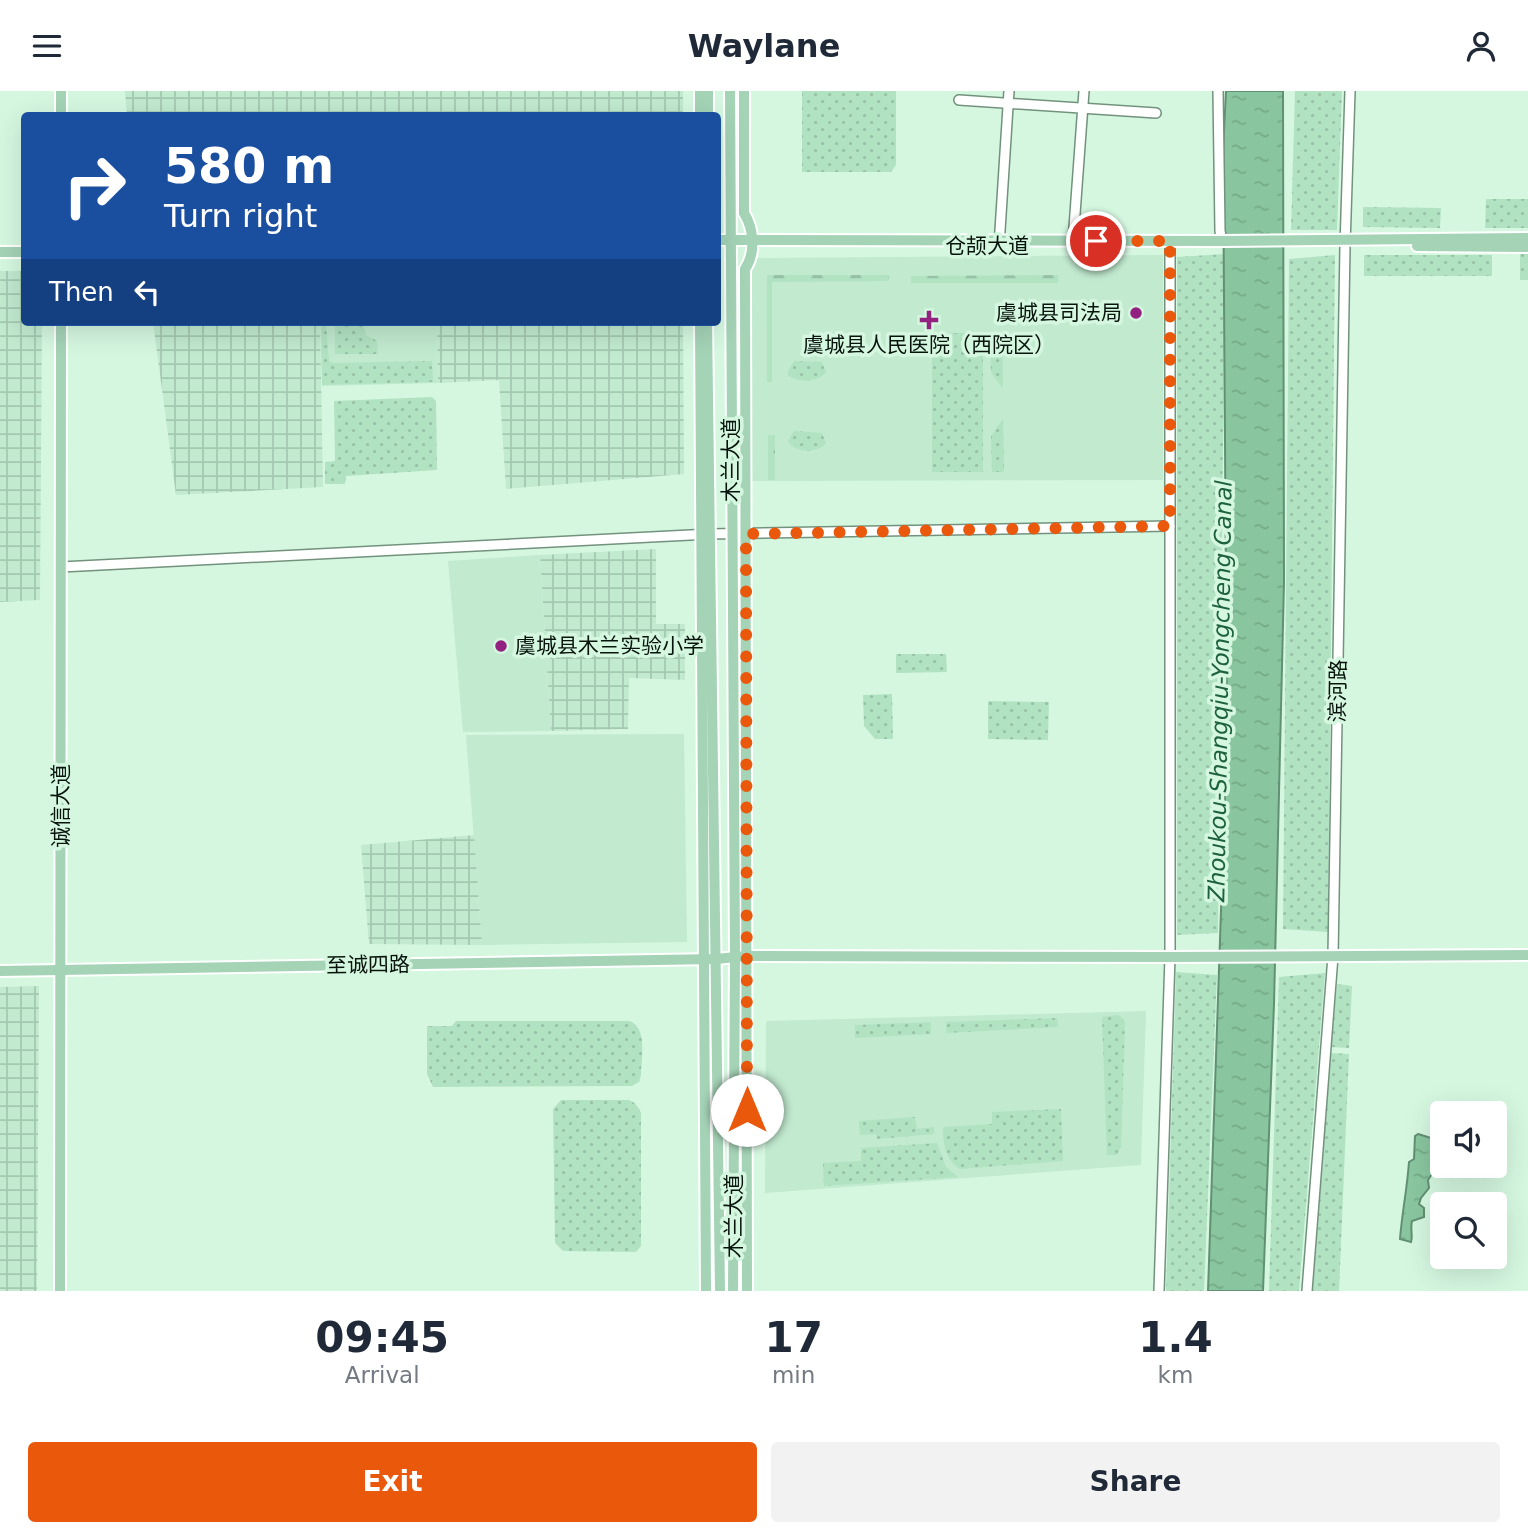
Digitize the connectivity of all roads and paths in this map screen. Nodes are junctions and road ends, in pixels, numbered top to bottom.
1 (61, 91) edge
2 (700, 91) edge
3 (708, 91) edge
4 (730, 91) edge
5 (744, 91) edge
6 (1009, 91) edge
7 (1084, 91) edge
8 (1218, 91) edge
9 (1350, 91) edge
10 (959, 100) dead end
11 (1008, 103) junction
12 (1083, 108) junction
13 (61, 112) edge
14 (700, 112) edge
15 (708, 112) edge
16 (1156, 113) dead end
17 (1528, 238) edge
18 (721, 241) edge
19 (1073, 241) junction
20 (1170, 243) junction
21 (1223, 243) junction
22 (1345, 243) junction
23 (731, 244) junction
24 (752, 244) junction
25 (1000, 244) junction
26 (0, 245) edge
27 (21, 245) edge
28 (721, 246) edge
29 (1528, 247) edge
30 (0, 252) edge
31 (21, 252) edge
32 (61, 326) edge
33 (700, 326) edge
34 (707, 326) edge
35 (1170, 526) junction
36 (746, 534) junction
37 (706, 535) junction
38 (732, 535) junction
39 (61, 568) junction
40 (1334, 955) junction
41 (1528, 955) edge
42 (741, 957) junction
43 (1170, 957) junction
44 (703, 959) junction
45 (716, 959) junction
46 (61, 970) junction
47 (0, 971) edge
48 (60, 1291) edge
49 (706, 1291) edge
50 (720, 1291) edge
51 (733, 1291) edge
52 (747, 1291) edge
53 (1158, 1291) edge
54 (1307, 1291) edge

1 - 13 main road
2 - 14 main road
3 - 15 main road
4 - 23 main road, 木兰大道
5 - 24 main road
6 - 11 street
7 - 12 street
8 - 21 street
9 - 22 street, 滨河路
10 - 11 street
11 - 12 street
11 - 25 street
12 - 16 street
12 - 19 street
17 - 22 main road
18 - 23 main road
19 - 20 main road, 仓颉大道
19 - 25 main road, 仓颉大道
20 - 21 main road, 仓颉大道
20 - 25 main road, 仓颉大道
20 - 35 street
21 - 22 main road, 仓颉大道
22 - 29 main road
22 - 40 street, 滨河路
23 - 24 main road, 仓颉大道
23 - 28 main road
23 - 38 main road, 木兰大道
24 - 25 main road, 仓颉大道
24 - 36 main road
26 - 27 main road
30 - 31 main road
32 - 39 main road, 诚信大道
33 - 37 main road
34 - 37 main road, 木兰大道
35 - 36 street
35 - 43 street
36 - 38 street
36 - 42 main road
37 - 38 street
37 - 39 street
37 - 44 main road
37 - 45 main road, 木兰大道
38 - 42 main road, 木兰大道
39 - 46 main road, 诚信大道
40 - 41 main road, 至诚四路
40 - 43 main road, 至诚四路
40 - 54 street, 滨河路
42 - 43 main road, 至诚四路
42 - 45 main road, 至诚四路
42 - 51 main road, 木兰大道
42 - 52 main road
43 - 53 street
44 - 45 main road, 至诚四路
44 - 46 main road, 至诚四路
44 - 49 main road
45 - 50 main road, 木兰大道
46 - 47 main road, 至诚四路
46 - 48 main road, 诚信大道

